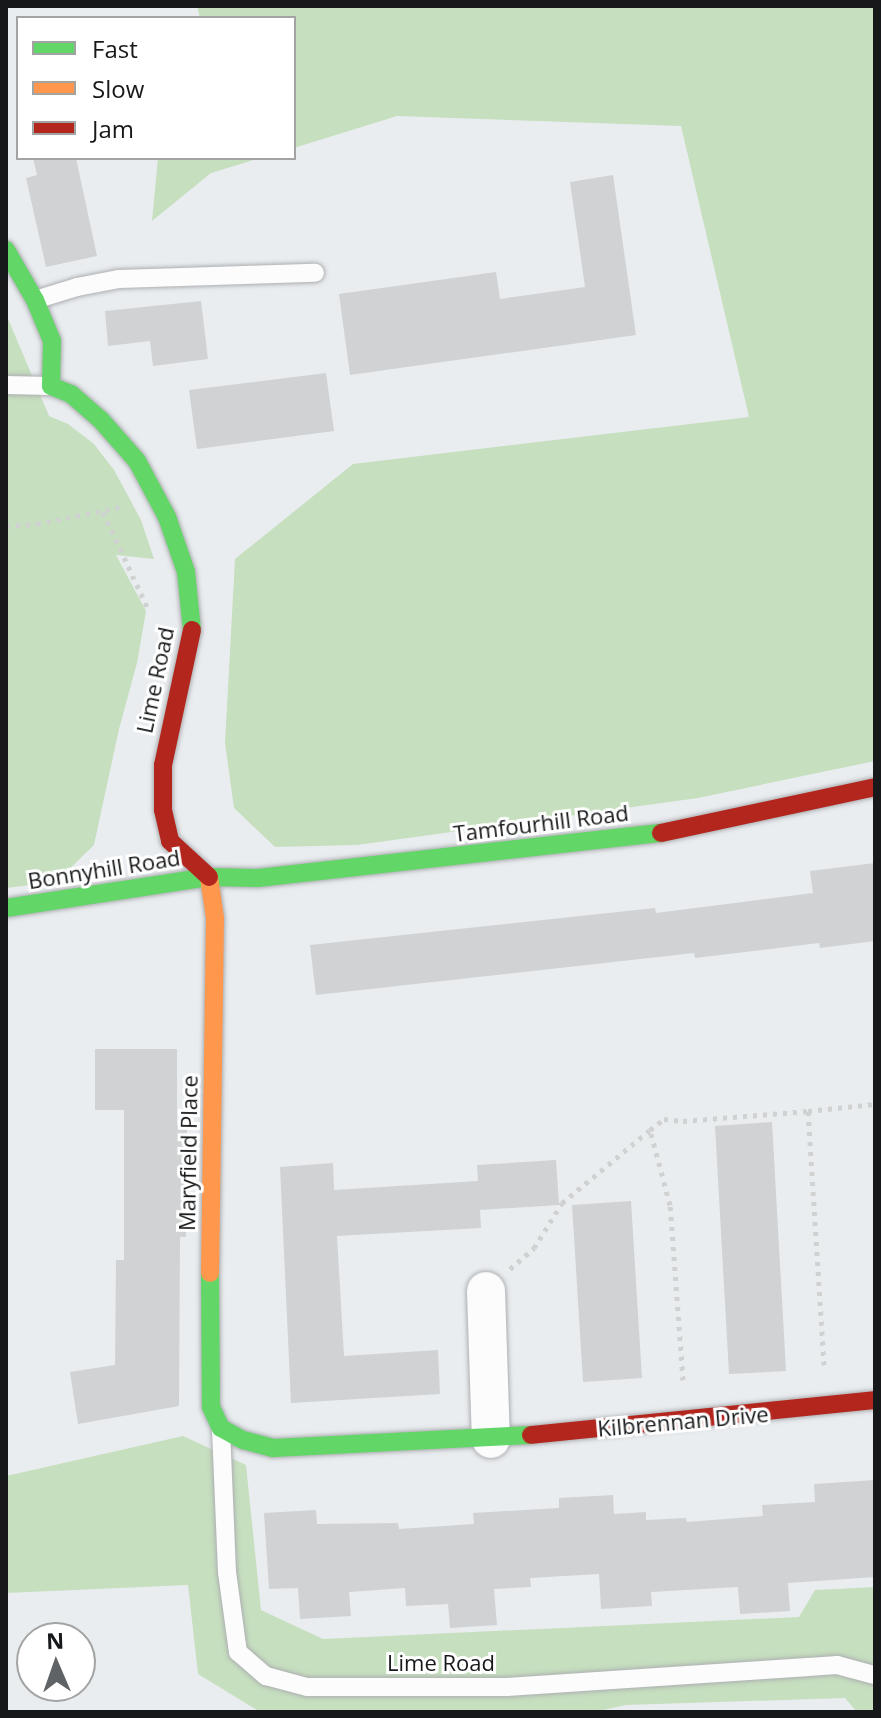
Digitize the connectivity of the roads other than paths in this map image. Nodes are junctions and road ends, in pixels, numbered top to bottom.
1 (6, 250) edge
2 (315, 273) dead end
3 (35, 300) junction
4 (6, 385) edge
5 (51, 386) junction
6 (875, 787) edge
7 (209, 877) junction
8 (6, 908) edge
9 (486, 1291) dead end
10 (875, 1400) edge
11 (221, 1428) junction
12 (491, 1439) junction
13 (875, 1675) edge

1 - 3 street
2 - 3 lane
3 - 5 street
4 - 5 lane
5 - 7 street, Lime Road
6 - 7 street, Tamfourhill Road
7 - 8 street, Bonnyhill Road
7 - 11 street, Maryfield Place
9 - 12 street
10 - 12 street, Kilbrennan Drive
11 - 12 street, Kilbrennan Drive
11 - 13 lane, Lime Road

